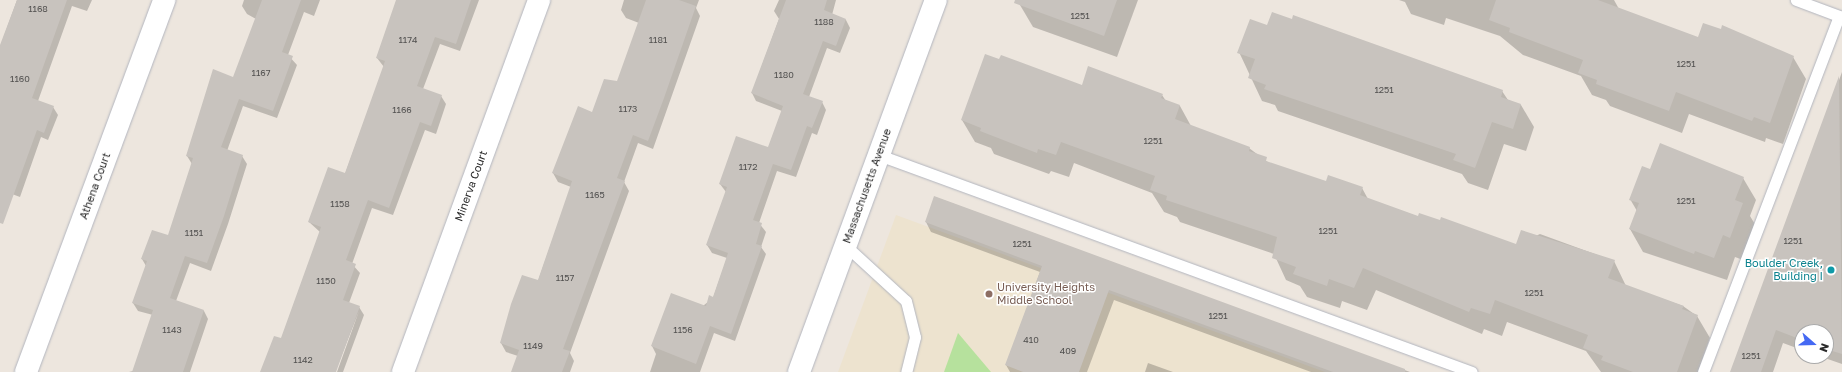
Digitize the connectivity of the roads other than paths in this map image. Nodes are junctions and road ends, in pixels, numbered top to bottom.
1 (164, 0) edge
2 (539, 0) edge
3 (936, 0) edge
4 (1796, 0) edge
5 (879, 155) junction
6 (846, 246) junction
7 (26, 372) edge
8 (403, 372) edge
9 (799, 372) edge
10 (906, 372) edge
11 (1472, 372) edge
12 (1703, 372) edge

1 - 7 street, Athena Court
2 - 8 street, Minerva Court
3 - 5 street, Massachusetts Avenue
4 - 12 lane
5 - 6 street, Massachusetts Avenue
5 - 11 lane
6 - 9 street, Massachusetts Avenue
6 - 10 lane

